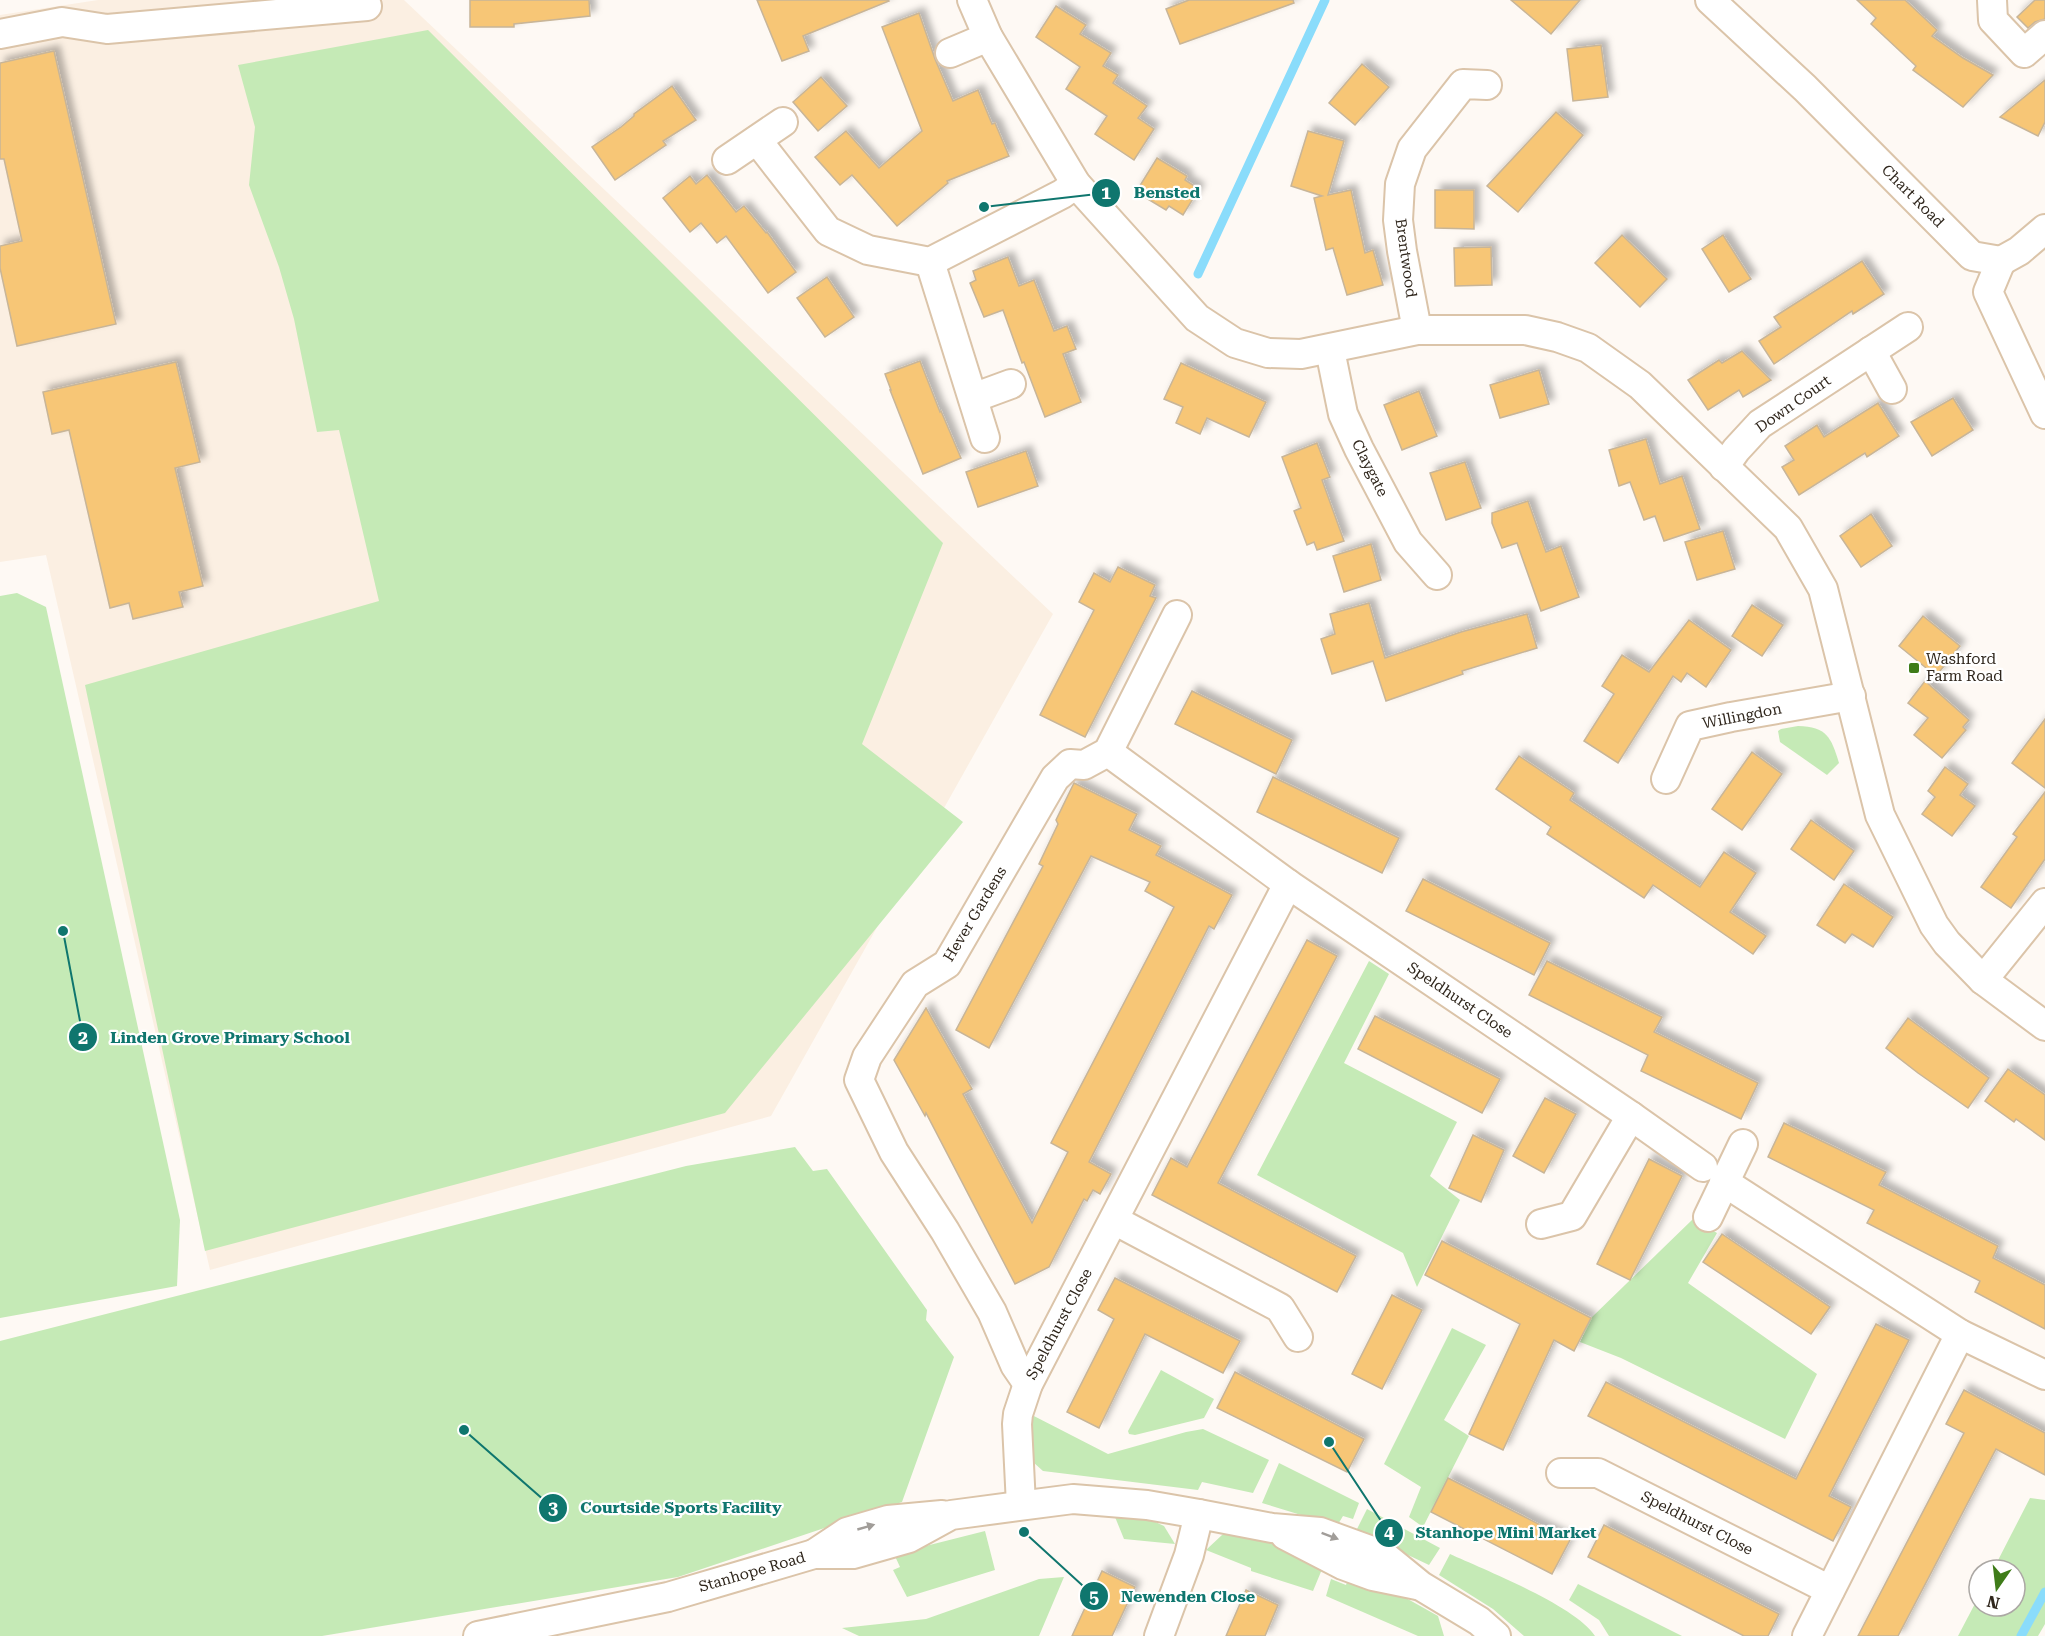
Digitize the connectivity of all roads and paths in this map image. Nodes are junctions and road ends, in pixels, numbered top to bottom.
1 (972, 0) edge
2 (1710, 0) edge
3 (1992, 0) edge
4 (367, 6) dead end
5 (0, 34) edge
6 (2045, 35) edge
7 (988, 37) junction
8 (950, 53) dead end
9 (1487, 85) dead end
10 (783, 122) dead end
11 (757, 140) junction
12 (727, 160) dead end
13 (1076, 184) junction
14 (2045, 229) edge
15 (2001, 261) junction
16 (930, 262) junction
17 (1908, 327) dead end
18 (1417, 330) junction
19 (1330, 350) junction
20 (1871, 351) junction
21 (1011, 384) dead end
22 (1892, 389) dead end
23 (973, 398) junction
24 (2045, 414) edge
25 (985, 438) dead end
26 (1724, 467) junction
27 (1437, 575) dead end
28 (1177, 615) dead end
29 (1851, 696) junction
30 (1108, 752) junction
31 (1666, 779) dead end
32 (1288, 884) junction
33 (2045, 903) edge
34 (1983, 980) junction
35 (2045, 1026) edge
36 (1631, 1116) junction
37 (1743, 1144) dead end
38 (1713, 1175) junction
39 (1708, 1217) dead end
40 (1114, 1220) junction
41 (1541, 1224) dead end
42 (1960, 1334) junction
43 (1298, 1337) dead end
44 (2045, 1375) edge
45 (1028, 1384) junction
46 (1560, 1473) dead end
47 (1021, 1505) junction
48 (1199, 1514) junction
49 (1830, 1590) junction
50 (564, 1628) edge
51 (1481, 1631) edge
52 (478, 1636) edge
53 (1159, 1636) edge
54 (1808, 1636) edge

1 - 7 street
2 - 15 street, Chart Road
3 - 6 street
4 - 5 street
7 - 8 street
7 - 13 street
9 - 18 street, Brentwood
10 - 11 street
11 - 12 street
11 - 16 street
13 - 16 street
13 - 19 street
14 - 15 street
15 - 24 street
16 - 23 street
17 - 20 street, Down Court
18 - 19 street
18 - 26 street
19 - 27 street, Claygate
20 - 22 street
20 - 26 street, Down Court
21 - 23 street
23 - 25 street
26 - 29 street
28 - 30 street
29 - 31 street, Willingdon
29 - 34 street
30 - 32 street, Speldhurst Close
30 - 45 street, Hever Gardens
32 - 36 street, Speldhurst Close
32 - 40 street, Speldhurst Close
33 - 34 street
34 - 35 street
36 - 38 street, Speldhurst Close
36 - 41 street
37 - 38 street
38 - 39 street
38 - 42 street, Speldhurst Close
40 - 43 street
40 - 45 street, Speldhurst Close
42 - 44 street, Speldhurst Close
42 - 49 street
45 - 47 street, Speldhurst Close
46 - 49 street, Speldhurst Close
47 - 48 street
47 - 50 street, Stanhope Road
48 - 51 street
48 - 53 street
49 - 54 street
50 - 52 street, Stanhope Road

